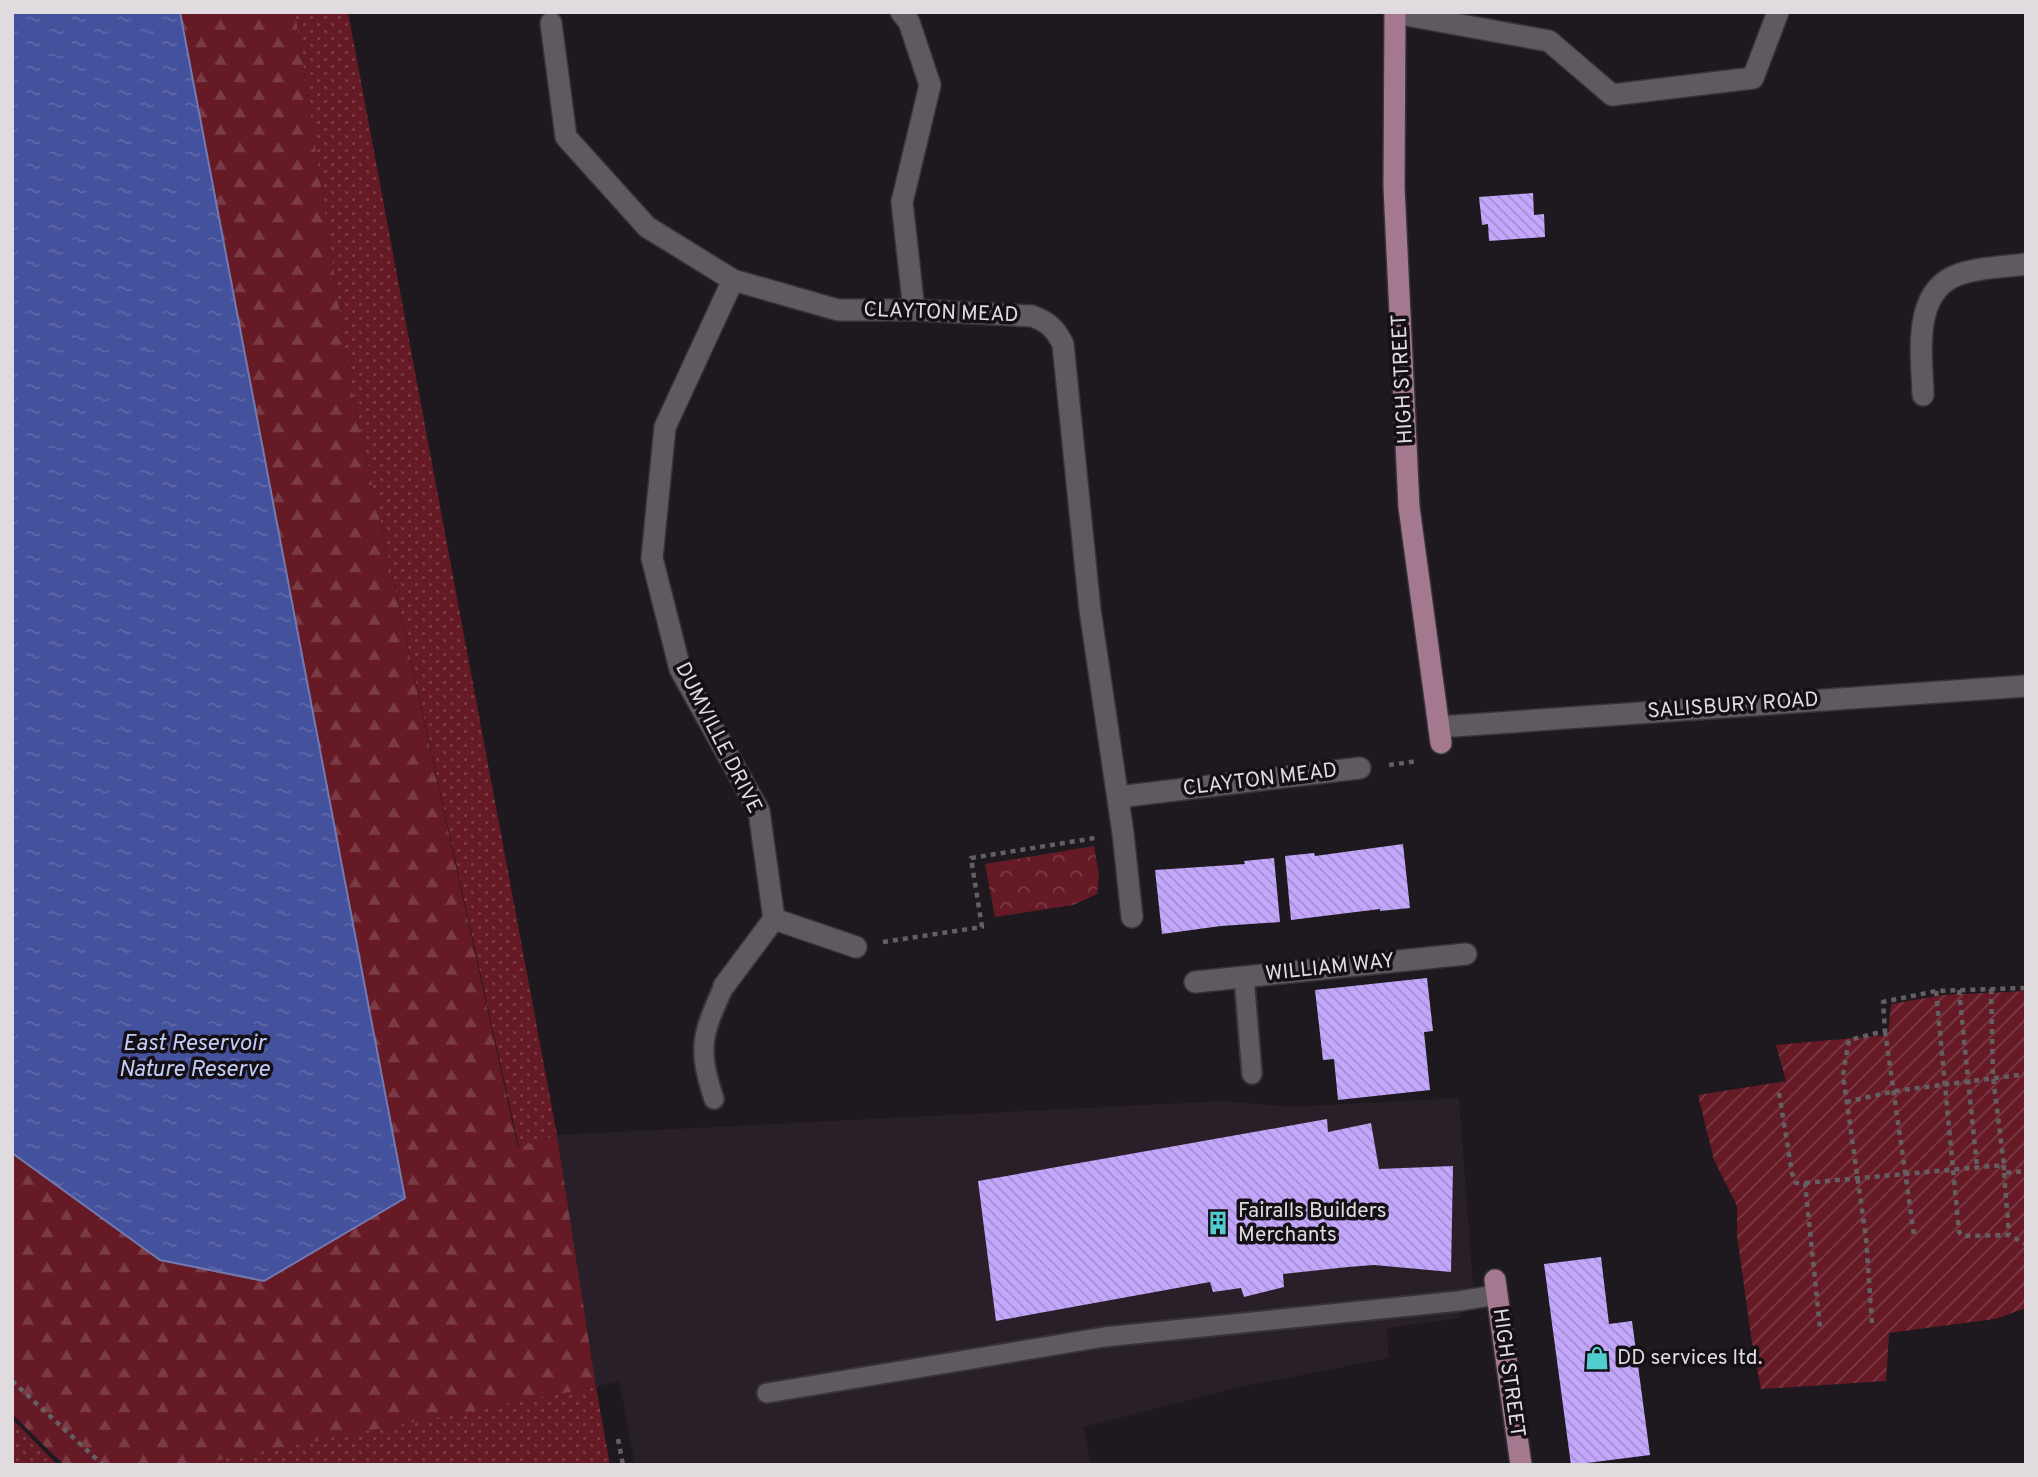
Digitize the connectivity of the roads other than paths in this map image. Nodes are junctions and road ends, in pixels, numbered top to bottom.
1 (901, 12) edge
2 (1778, 12) edge
3 (1395, 13) edge
4 (551, 23) dead end
5 (2026, 264) edge
6 (733, 280) junction
7 (914, 310) junction
8 (1923, 395) dead end
9 (2026, 686) edge
10 (1437, 743) joint
11 (1360, 768) road end
12 (1118, 797) junction
13 (1132, 917) dead end
14 (774, 919) junction
15 (856, 947) road end
16 (1466, 954) dead end
17 (1244, 977) junction
18 (1195, 982) dead end
19 (724, 986) joint
20 (1252, 1073) dead end
21 (715, 1099) dead end
22 (1496, 1288) joint
23 (768, 1393) dead end
24 (1521, 1465) edge

1 - 7 street
2 - 3 street
3 - 10 main road, HIGH STREET
4 - 6 street, CLAYTON MEAD
5 - 8 street
6 - 7 street, CLAYTON MEAD
6 - 14 street, DUMVILLE DRIVE
7 - 12 street, CLAYTON MEAD
9 - 10 street, SALISBURY ROAD
11 - 12 street, CLAYTON MEAD
12 - 13 street, CLAYTON MEAD
14 - 15 street
14 - 19 street
16 - 17 street, WILLIAM WAY
17 - 18 street, WILLIAM WAY
17 - 20 lane
19 - 21 lane
22 - 23 lane
22 - 24 main road, HIGH STREET

